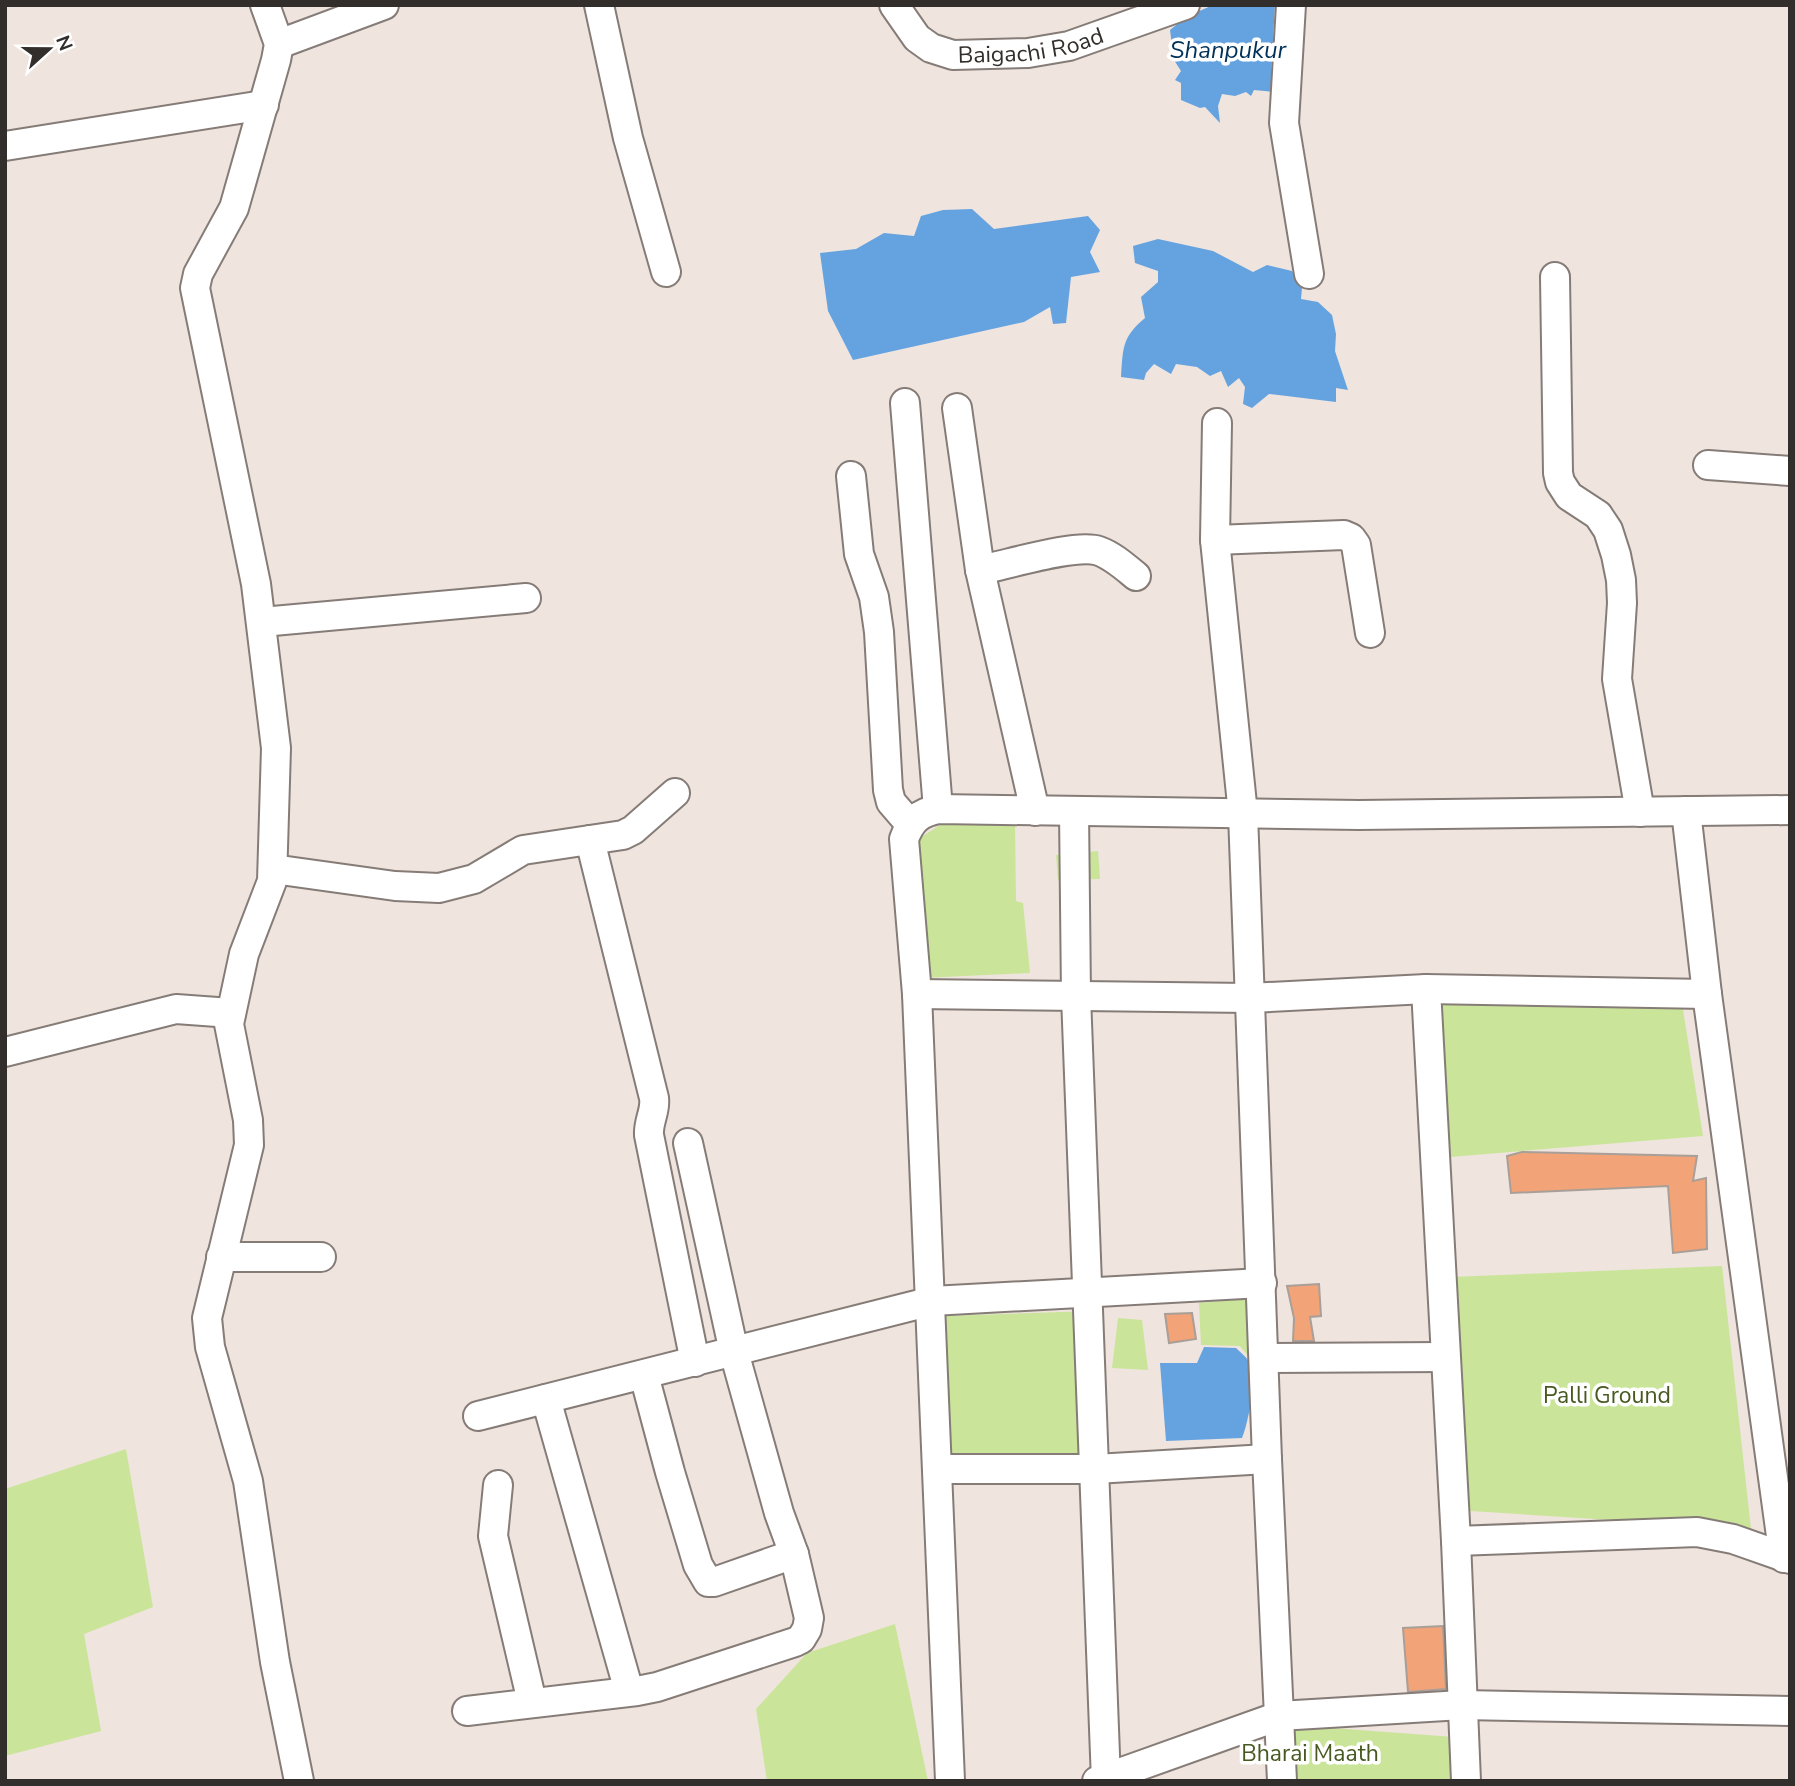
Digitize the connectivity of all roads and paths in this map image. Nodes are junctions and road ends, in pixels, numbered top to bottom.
1 (265, 5) edge
2 (384, 5) edge
3 (599, 5) edge
4 (894, 5) edge
5 (1185, 5) edge
6 (1291, 5) edge
7 (279, 44) junction
8 (264, 106) junction
9 (5, 146) edge
10 (666, 272) dead end
11 (1309, 274) dead end
12 (1555, 276) dead end
13 (905, 403) dead end
14 (957, 408) dead end
15 (1217, 423) dead end
16 (1708, 464) dead end
17 (1790, 471) edge
18 (851, 476) dead end
19 (1215, 540) junction
20 (979, 570) junction
21 (1136, 576) dead end
22 (526, 598) dead end
23 (261, 622) junction
24 (1370, 633) dead end
25 (675, 793) dead end
26 (938, 808) junction
27 (1790, 810) edge
28 (1035, 811) junction
29 (1074, 811) junction
30 (1686, 811) junction
31 (1640, 812) junction
32 (1244, 814) junction
33 (910, 824) junction
34 (590, 840) junction
35 (273, 869) junction
36 (1426, 989) junction
37 (917, 994) junction
38 (1707, 994) junction
39 (1076, 996) junction
40 (1250, 998) junction
41 (231, 1013) junction
42 (5, 1052) edge
43 (688, 1143) dead end
44 (221, 1257) junction
45 (321, 1257) dead end
46 (1262, 1283) junction
47 (1088, 1293) junction
48 (932, 1301) junction
49 (734, 1352) junction
50 (1445, 1357) junction
51 (1264, 1358) junction
52 (695, 1362) junction
53 (644, 1375) junction
54 (546, 1399) junction
55 (478, 1416) dead end
56 (1267, 1459) junction
57 (938, 1469) junction
58 (1095, 1469) junction
59 (498, 1485) dead end
60 (1456, 1541) junction
61 (794, 1554) junction
62 (1787, 1559) edge
63 (629, 1691) junction
64 (532, 1702) junction
65 (1462, 1705) junction
66 (467, 1711) dead end
67 (1790, 1712) edge
68 (1279, 1716) junction
69 (1103, 1780) edge
70 (299, 1781) edge
71 (950, 1781) edge
72 (1282, 1781) edge
73 (1466, 1781) edge

1 - 7 street
2 - 7 street
3 - 10 street
4 - 5 street, Baigachi Road
6 - 11 street
7 - 8 street
8 - 9 street
8 - 23 street
12 - 31 street
13 - 26 street
14 - 20 street
15 - 19 street
16 - 17 street
18 - 33 street
19 - 24 street
19 - 32 street
20 - 21 street
20 - 28 street
22 - 23 street
23 - 35 street
25 - 34 street
26 - 28 street
26 - 33 street
27 - 30 street
28 - 29 street
29 - 32 street
29 - 39 street
30 - 31 street
30 - 38 street
31 - 32 street
32 - 40 street
33 - 37 street
34 - 35 street
34 - 52 street
35 - 41 street
36 - 38 street
36 - 40 street
36 - 50 street
37 - 39 street
37 - 48 street
38 - 62 street
39 - 40 street
39 - 47 street
40 - 46 street
41 - 42 street
41 - 44 street
43 - 49 street
44 - 45 street
44 - 70 street
46 - 47 street
46 - 51 street
47 - 48 street
47 - 58 street
48 - 49 street
48 - 57 street
49 - 52 street
49 - 61 street
50 - 51 street
50 - 60 street
51 - 56 street
52 - 53 street
53 - 54 street
53 - 61 street
54 - 55 street
54 - 63 street
56 - 58 street
56 - 68 street
57 - 58 street
57 - 71 street
58 - 69 street
59 - 64 street
60 - 62 street
60 - 65 street
61 - 63 street
63 - 64 street
64 - 66 street
65 - 67 street
65 - 68 street
65 - 73 street
68 - 69 street
68 - 72 street

